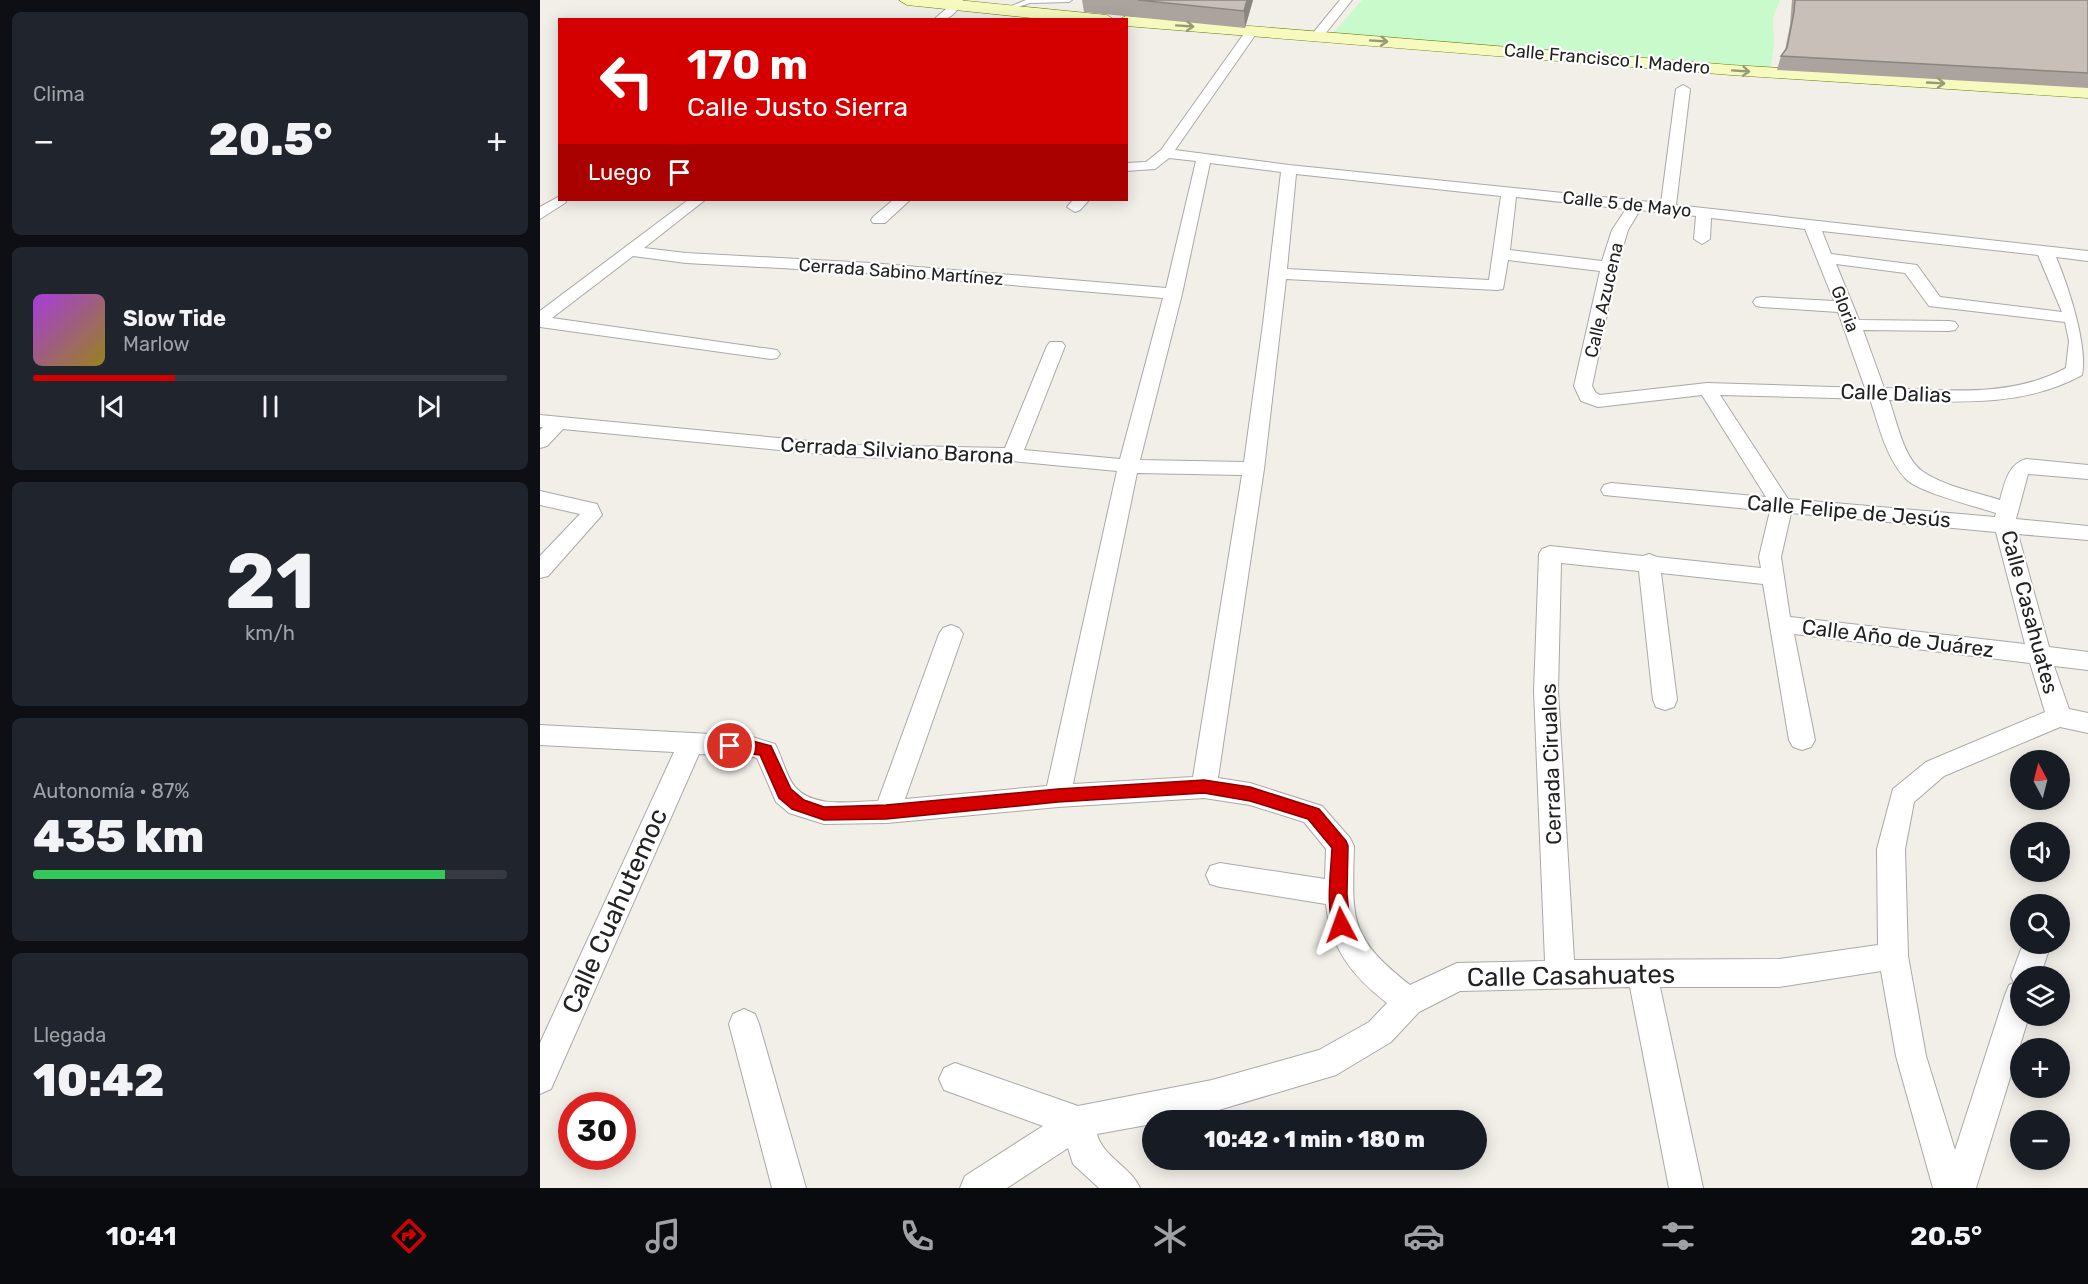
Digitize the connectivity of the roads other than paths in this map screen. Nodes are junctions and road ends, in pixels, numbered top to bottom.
1 (907, 0) edge
2 (1346, 0) edge
3 (956, 2) edge
4 (1065, 12) edge
5 (942, 18) edge
6 (1096, 18) edge
7 (1128, 21) edge
8 (1252, 31) junction
9 (1317, 36) junction
10 (1683, 89) dead end
11 (2088, 92) edge
12 (1166, 153) junction
13 (1204, 158) junction
14 (1128, 167) edge
15 (1288, 169) junction
16 (1509, 192) junction
17 (558, 201) edge
18 (696, 201) edge
19 (901, 201) edge
20 (1636, 205) junction
21 (1668, 209) junction
22 (540, 213) edge
23 (1704, 213) junction
24 (879, 220) dead end
25 (1812, 226) junction
26 (1702, 239) dead end
27 (629, 251) junction
28 (2045, 252) junction
29 (1500, 254) junction
30 (2088, 256) edge
31 (1826, 258) junction
32 (1609, 267) junction
33 (1279, 274) junction
34 (1173, 294) junction
35 (1762, 302) dead end
36 (1844, 307) junction
37 (2072, 318) junction
38 (540, 321) edge
39 (1852, 325) junction
40 (1949, 326) dead end
41 (1056, 346) dead end
42 (771, 354) dead end
43 (1707, 389) junction
44 (1876, 392) junction
45 (1588, 397) joint
46 (549, 423) edge
47 (540, 442) edge
48 (1012, 454) junction
49 (1128, 466) junction
50 (1254, 469) junction
51 (2088, 472) edge
52 (1611, 490) dead end
53 (540, 498) edge
54 (1782, 506) junction
55 (2007, 517) junction
56 (2088, 532) edge
57 (1649, 562) junction
58 (540, 570) edge
59 (1772, 577) junction
60 (1780, 624) junction
61 (951, 634) dead end
62 (2038, 655) junction
63 (2088, 662) edge
64 (1665, 700) dead end
65 (2059, 717) junction
66 (2088, 723) edge
67 (540, 735) edge
68 (1802, 740) dead end
69 (690, 745) junction
70 (1204, 787) junction
71 (1058, 796) junction
72 (886, 812) junction
73 (1220, 875) dead end
74 (1339, 894) junction
75 (1893, 956) junction
76 (1560, 974) junction
77 (1642, 974) junction
78 (1407, 1002) junction
79 (744, 1024) dead end
80 (2010, 1026) edge
81 (540, 1078) edge
82 (956, 1079) dead end
83 (1078, 1122) junction
84 (789, 1188) edge
85 (977, 1188) edge
86 (1123, 1188) edge
87 (1686, 1188) edge
88 (1950, 1188) edge
89 (1959, 1188) edge

1 - 3 main road
2 - 9 street
3 - 4 main road
3 - 5 street
4 - 6 main road
7 -> 8 main road, Calle Francisco I. Madero
8 - 9 main road, Calle Francisco I. Madero
8 - 12 street
9 -> 11 main road, Calle Francisco I. Madero
10 - 21 street
12 - 13 street, Calle 5 de Mayo
12 - 14 street
13 - 15 street, Calle 5 de Mayo
13 - 34 street
15 - 16 street, Calle 5 de Mayo
15 - 33 street
16 - 20 street, Calle 5 de Mayo
16 - 29 street
17 - 22 street
18 - 27 street
19 - 24 street
20 - 21 street, Calle 5 de Mayo
20 - 32 street, Calle Azucena
21 - 23 street, Calle 5 de Mayo
23 - 25 street, Calle 5 de Mayo
23 - 26 street
25 - 28 street, Calle 5 de Mayo
25 - 31 street, Gloria
27 - 34 street, Cerrada Sabino Martínez
27 - 38 street
28 - 30 street, Calle 5 de Mayo
28 - 37 street, Calle Dalias
29 - 32 street
29 - 33 street
31 - 36 street, Gloria
31 - 37 street
32 - 45 street, Calle Azucena
33 - 50 street
34 - 49 street
35 - 36 street
36 - 39 street, Gloria
37 - 44 street, Calle Dalias
38 - 42 street
39 - 40 street
39 - 44 street, Gloria
41 - 48 street
43 - 44 street, Calle Dalias
43 - 45 street, Calle Dalias
43 - 54 street
44 - 55 street, Gloria
46 - 47 street
46 - 48 street, Cerrada Silviano Barona
48 - 49 street, Cerrada Silviano Barona
49 - 50 street, Cerrada Silviano Barona
49 - 71 street
50 - 70 street
51 - 55 street, Calle Casahuates
52 - 54 street, Calle Felipe de Jesús
53 - 58 street
54 - 55 street, Calle Felipe de Jesús
54 - 59 street
55 - 56 street, Calle Felipe de Jesús
55 - 62 street, Calle Casahuates
57 - 59 street
57 - 64 street
57 - 76 street, Cerrada Cirualos
59 - 60 street
60 - 62 street, Calle Año de Juárez
60 - 68 street
61 - 72 street
62 - 63 street, Calle Año de Juárez
62 - 65 street, Calle Casahuates
65 - 66 street
65 - 75 street
67 - 69 street
69 - 72 street
69 - 81 street, Calle Cuahutemoc
70 - 71 street
70 - 74 street
71 - 72 street
73 - 74 street
74 - 78 street
75 - 77 street, Calle Casahuates
75 - 88 street
76 - 77 street, Calle Casahuates
76 - 78 street, Calle Casahuates
77 - 87 street
78 - 83 street, Calle Casahuates
79 - 84 street
80 - 89 street
82 - 83 street
83 - 85 street, Calle Casahuates
83 - 86 street

